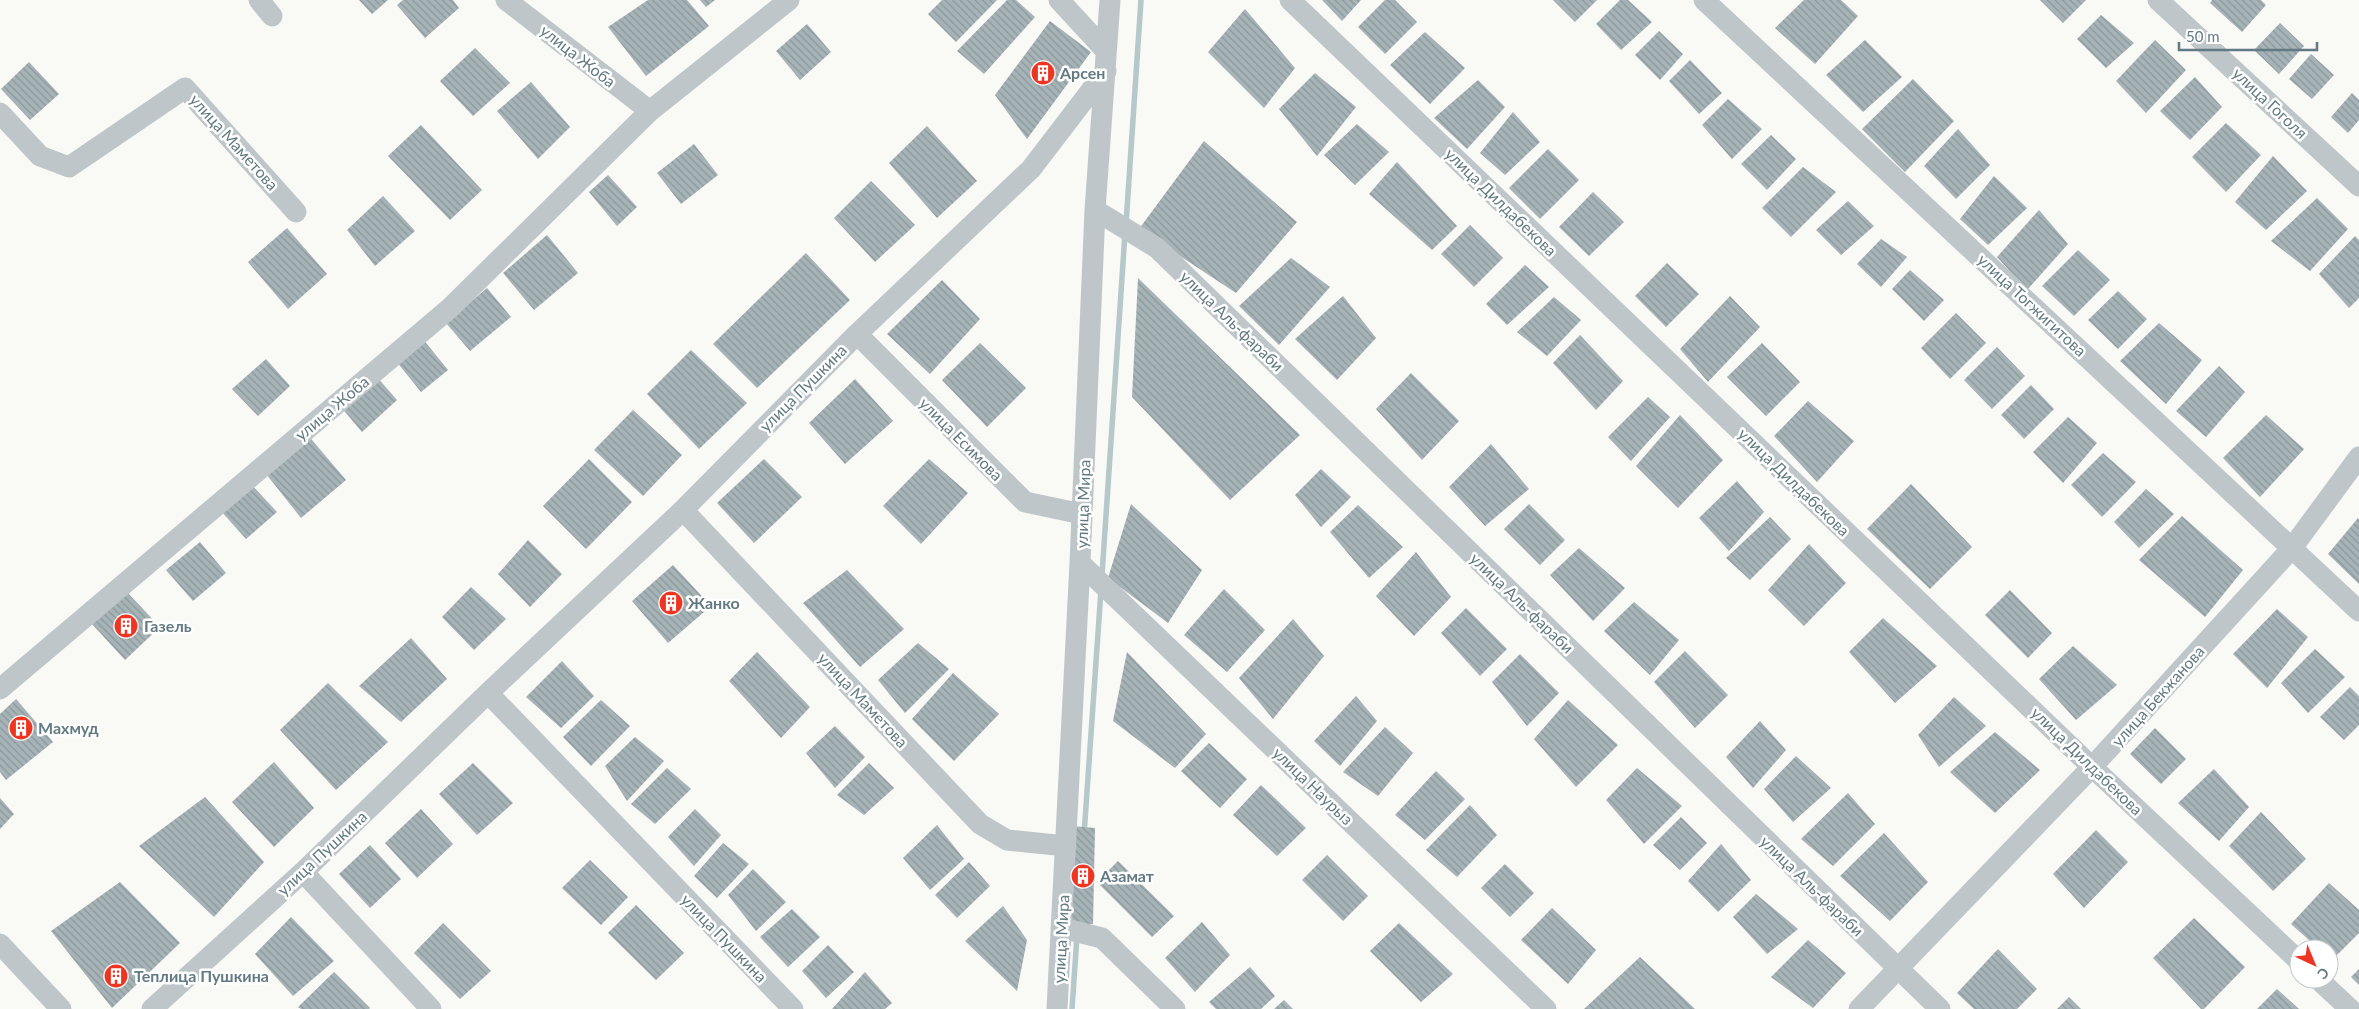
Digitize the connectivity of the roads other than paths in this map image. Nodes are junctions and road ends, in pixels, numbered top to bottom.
1 (506, 0) edge
2 (789, 0) edge
3 (1059, 0) edge
4 (1110, 0) edge
5 (1290, 0) edge
6 (1704, 0) edge
7 (2158, 0) edge
8 (1106, 61) junction
9 (650, 111) junction
10 (0, 113) edge
11 (2359, 186) edge
12 (1095, 210) junction
13 (296, 212) dead end
14 (857, 334) junction
15 (2359, 457) edge
16 (683, 510) junction
17 (1082, 514) junction
18 (2292, 548) junction
19 (1080, 563) junction
20 (2359, 611) edge
21 (0, 689) edge
22 (488, 694) junction
23 (2092, 767) junction
24 (1066, 846) junction
25 (303, 872) junction
26 (1062, 928) junction
27 (0, 944) edge
28 (2289, 952) edge
29 (1897, 968) junction
30 (2329, 989) edge
31 (61, 1009) edge
32 (152, 1009) edge
33 (431, 1009) edge
34 (793, 1009) edge
35 (1057, 1009) edge
36 (1175, 1009) edge
37 (1546, 1009) edge
38 (1859, 1009) edge
39 (1940, 1009) edge
40 (2350, 1009) edge

1 - 9 street, улица Жоба
2 - 9 street, улица Жоба
3 - 8 street
4 - 8 street, улица Мира
5 - 23 street, улица Дилдабекова
6 - 18 street, улица Тогжигитова
7 - 11 street, улица Гоголя
8 - 12 street, улица Мира
8 - 14 street, улица Пушкина
9 - 21 street, улица Жоба
10 - 13 street, улица Маметова
12 - 17 street, улица Мира
12 - 29 street, улица Аль-фараби
14 - 16 street, улица Пушкина
14 - 17 street, улица Есимова
15 - 18 street, улица Бекжанова
16 - 22 street, улица Пушкина
16 - 24 street, улица Маметова
17 - 19 street, улица Мира
18 - 20 street, улица Тогжигитова
18 - 23 street, улица Бекжанова
19 - 24 street, улица Мира
19 - 37 street, улица Наурыз
22 - 25 street, улица Пушкина
22 - 34 street, улица Пушкина
23 - 28 street, улица Дилдабекова
23 - 29 street, улица Бекжанова
24 - 26 street, улица Мира
25 - 32 street, улица Пушкина
25 - 33 street
26 - 35 street, улица Мира
26 - 36 street
27 - 31 street
29 - 38 street, улица Бекжанова
29 - 39 street, улица Аль-фараби
30 - 40 street

